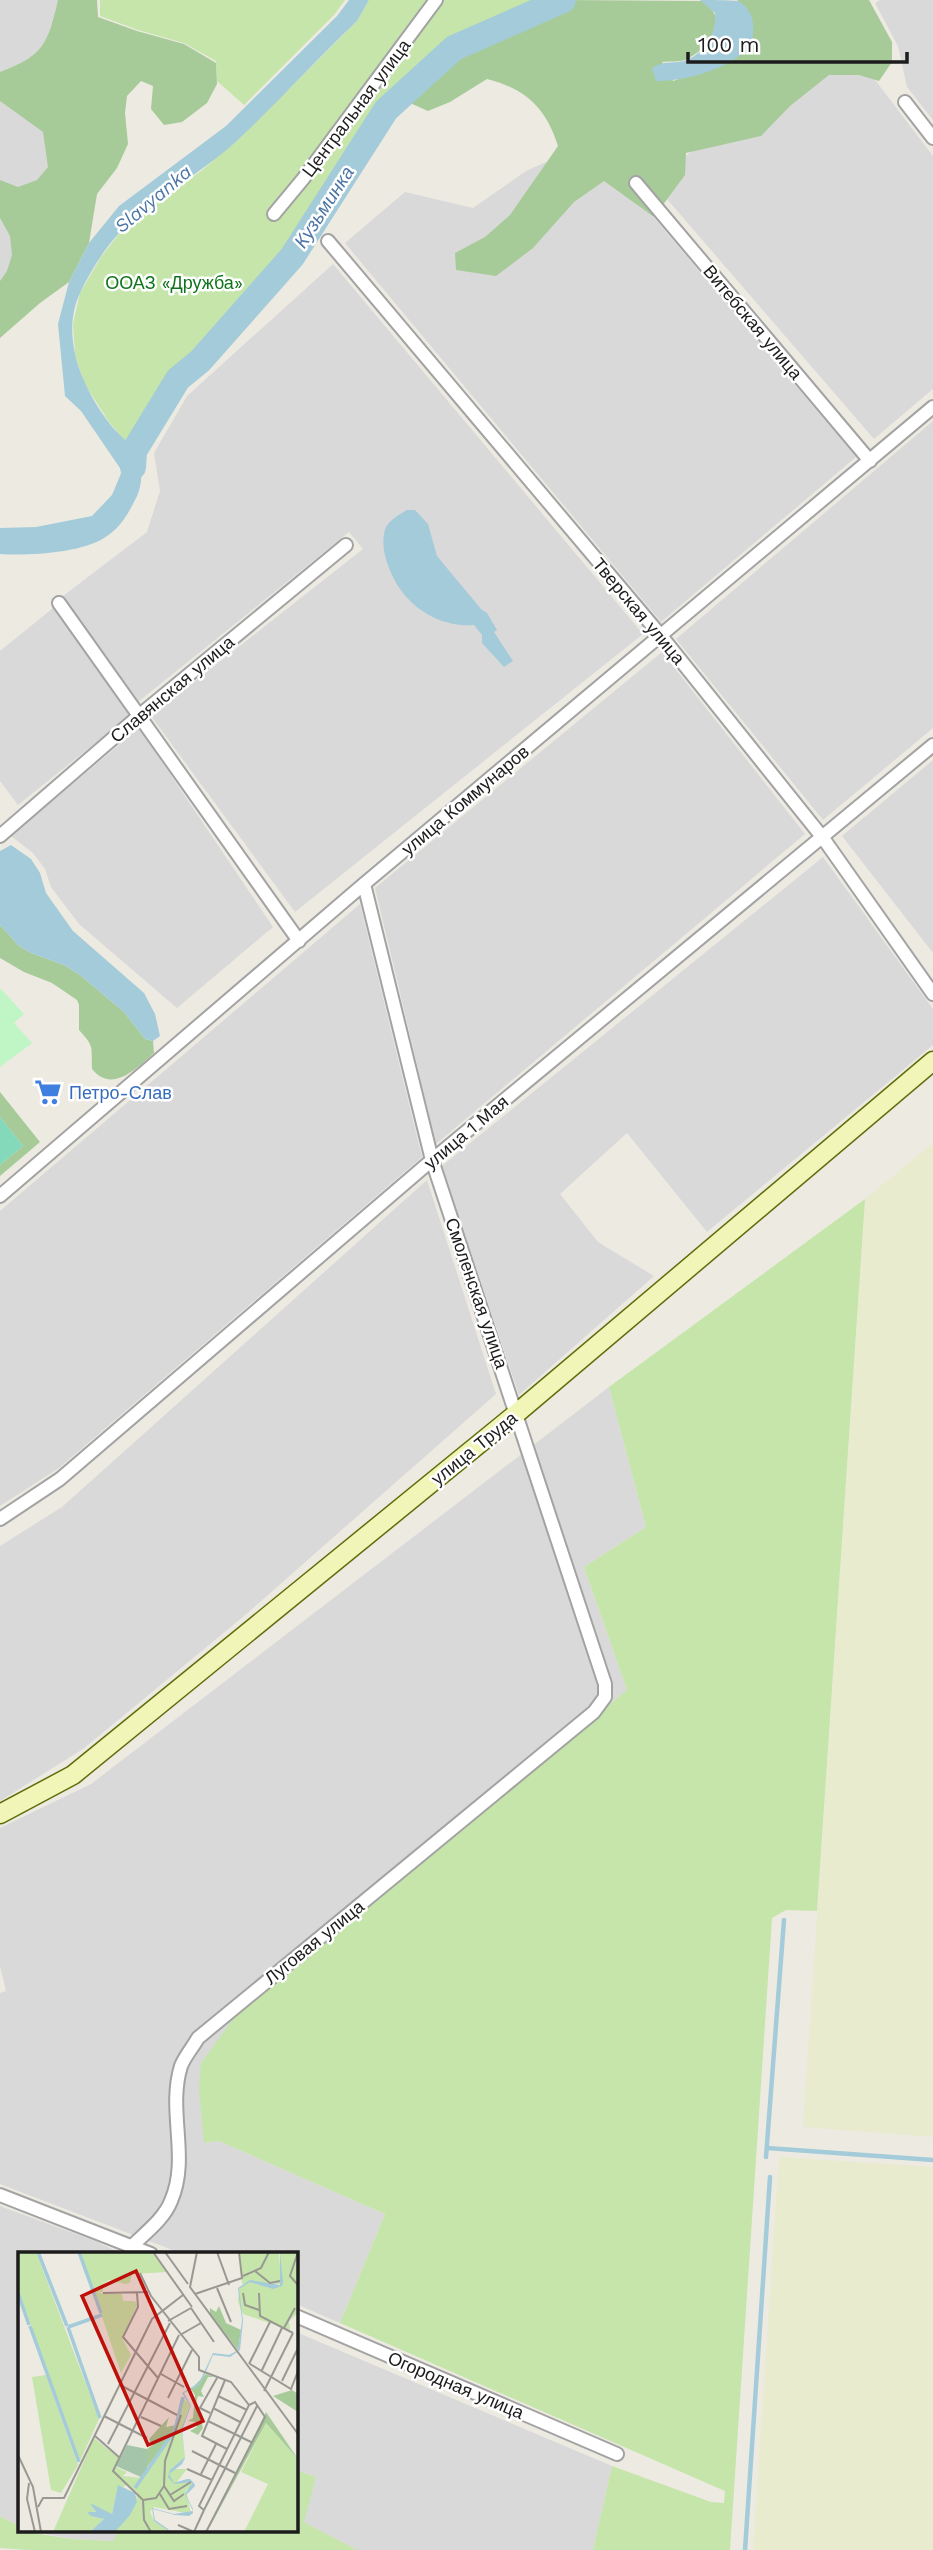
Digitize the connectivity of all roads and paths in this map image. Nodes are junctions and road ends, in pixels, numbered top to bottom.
1 (436, 0) edge
2 (905, 102) dead end
3 (933, 138) edge
4 (636, 183) dead end
5 (274, 214) dead end
6 (328, 241) dead end
7 (933, 407) edge
8 (870, 461) junction
9 (345, 545) dead end
10 (59, 603) dead end
11 (662, 637) junction
12 (140, 715) junction
13 (933, 745) edge
14 (0, 836) edge
15 (823, 838) junction
16 (364, 884) junction
17 (299, 941) junction
18 (933, 994) edge
19 (933, 1061) edge
20 (432, 1160) junction
21 (0, 1195) edge
22 (517, 1413) junction
23 (0, 1519) edge
24 (605, 1697) joint
25 (0, 1814) edge
26 (0, 2195) edge
27 (132, 2246) junction
28 (146, 2252) edge
29 (298, 2317) edge
30 (617, 2454) dead end

1 - 5 street, Центральная улица
2 - 3 street
4 - 8 street, Витебская улица
6 - 11 street, Тверская улица
7 - 8 street, улица Коммунаров
8 - 11 street, улица Коммунаров
9 - 12 street, Славянская улица
10 - 12 street
11 - 15 street, Тверская улица
11 - 16 street, улица Коммунаров
12 - 14 street, Славянская улица
12 - 17 street
13 - 15 street, улица 1 Мая
15 - 18 street, Тверская улица
15 - 20 street, улица 1 Мая
16 - 17 street, улица Коммунаров
16 - 20 street, Смоленская улица
17 - 21 street, улица Коммунаров
19 - 22 street, улица Труда
20 - 22 street, Смоленская улица
20 - 23 street, улица 1 Мая
22 - 24 street, Смоленская улица
22 - 25 street, улица Труда
24 - 27 street, Луговая улица
26 - 27 street
27 - 28 street
29 - 30 street, Огородная улица

